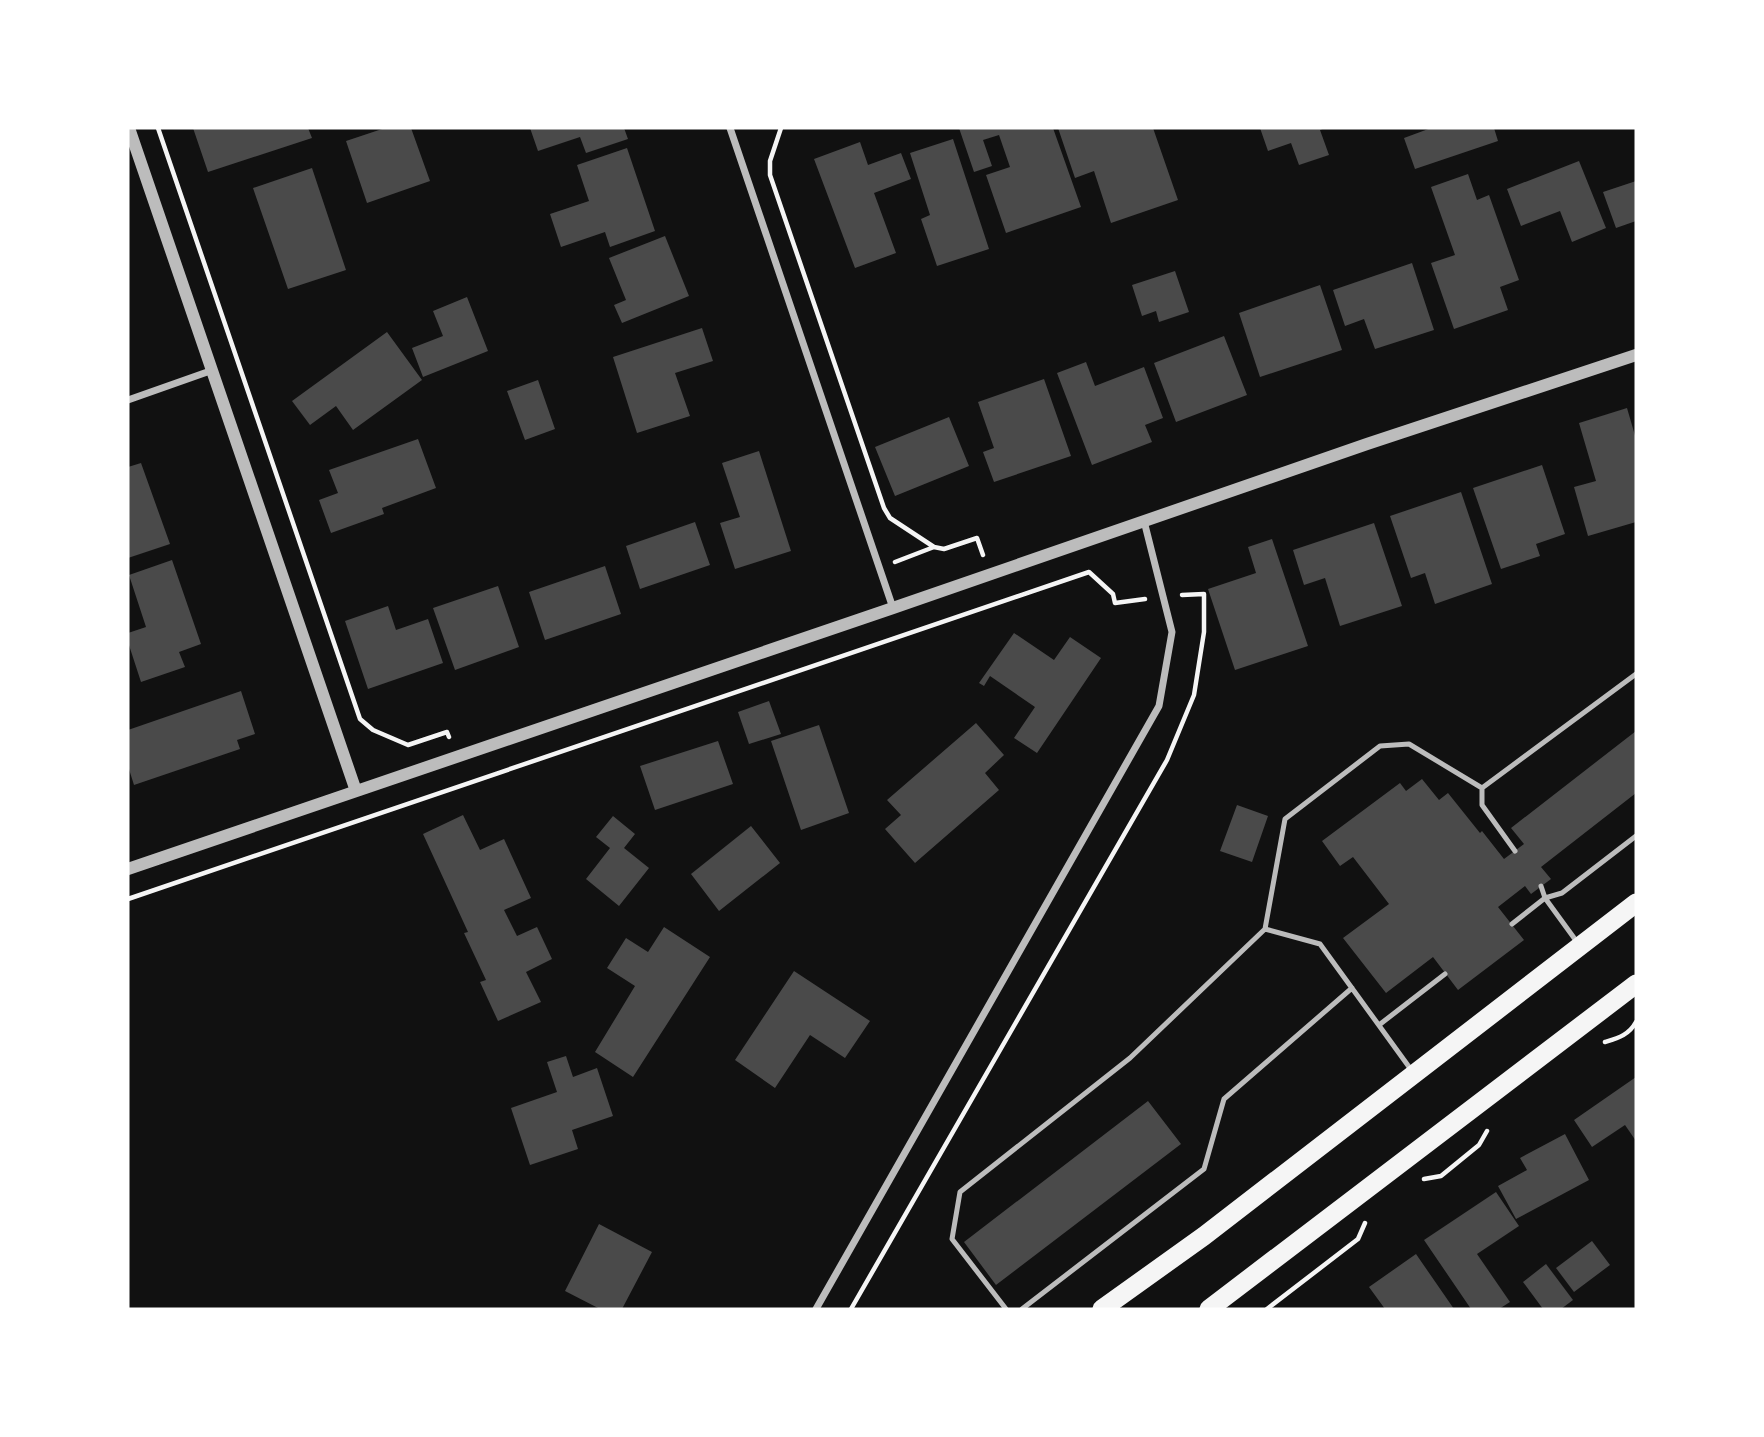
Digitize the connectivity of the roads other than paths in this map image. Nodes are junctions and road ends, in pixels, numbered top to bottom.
1 (130, 128) edge
2 (730, 128) edge
3 (1636, 355) edge
4 (213, 370) junction
5 (128, 400) edge
6 (1144, 521) junction
7 (893, 608) junction
8 (1636, 674) edge
9 (1482, 788) junction
10 (356, 791) junction
11 (1636, 836) edge
12 (1515, 851) dead end
13 (128, 869) edge
14 (1541, 886) dead end
15 (1545, 898) junction
16 (1636, 902) edge
17 (1512, 924) dead end
18 (1265, 929) junction
19 (1580, 946) junction
20 (1446, 974) dead end
21 (1636, 984) edge
22 (1352, 988) junction
23 (1379, 1025) junction
24 (1414, 1074) junction
25 (816, 1309) edge
26 (1006, 1309) edge
27 (1022, 1309) edge
28 (1102, 1309) edge
29 (1209, 1309) edge

1 - 4 street
2 - 7 street
3 - 6 street
4 - 5 street
4 - 10 street
6 - 7 street
6 - 25 street
7 - 10 street
8 - 9 lane
9 - 12 lane
9 - 18 lane
10 - 13 street
11 - 15 lane
14 - 15 lane
15 - 17 lane
15 - 19 lane
16 - 19 highway
18 - 22 lane
18 - 26 lane
19 - 24 highway
20 - 23 lane
21 - 29 highway
22 - 23 lane
22 - 27 lane
23 - 24 lane
24 - 28 highway

